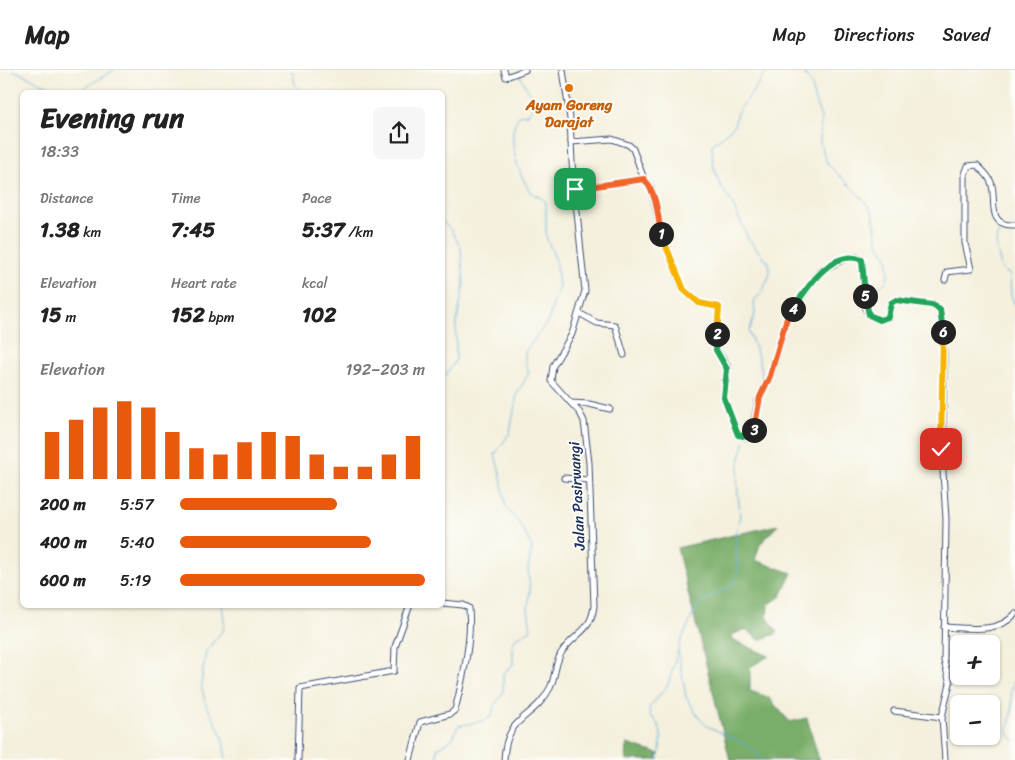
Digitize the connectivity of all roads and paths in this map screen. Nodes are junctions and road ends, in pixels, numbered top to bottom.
1 (504, 70) edge
2 (525, 70) edge
3 (563, 70) edge
4 (571, 142) junction
5 (644, 179) junction
6 (575, 188) junction
7 (557, 189) dead end
8 (1015, 225) edge
9 (945, 280) dead end
10 (579, 313) junction
11 (624, 355) dead end
12 (570, 403) junction
13 (610, 409) dead end
14 (564, 478) dead end
15 (589, 480) junction
16 (445, 603) edge
17 (409, 608) edge
18 (1015, 614) edge
19 (944, 627) junction
20 (894, 711) dead end
21 (942, 717) junction
22 (298, 760) edge
23 (410, 760) edge
24 (504, 760) edge
25 (945, 760) edge

1 - 2 street
3 - 4 street, Jalan Pasirwangi
4 - 5 street
4 - 6 street, Jalan Pasirwangi
5 - 6 street
5 - 19 street
6 - 7 street
6 - 10 street, Jalan Pasirwangi
8 - 9 street
10 - 11 street
10 - 12 street, Jalan Pasirwangi
12 - 13 street
12 - 15 street, Jalan Pasirwangi
14 - 15 street
15 - 24 street, Jalan Pasirwangi
16 - 23 street
17 - 22 street
18 - 19 street
19 - 21 street
20 - 21 street
21 - 25 street

